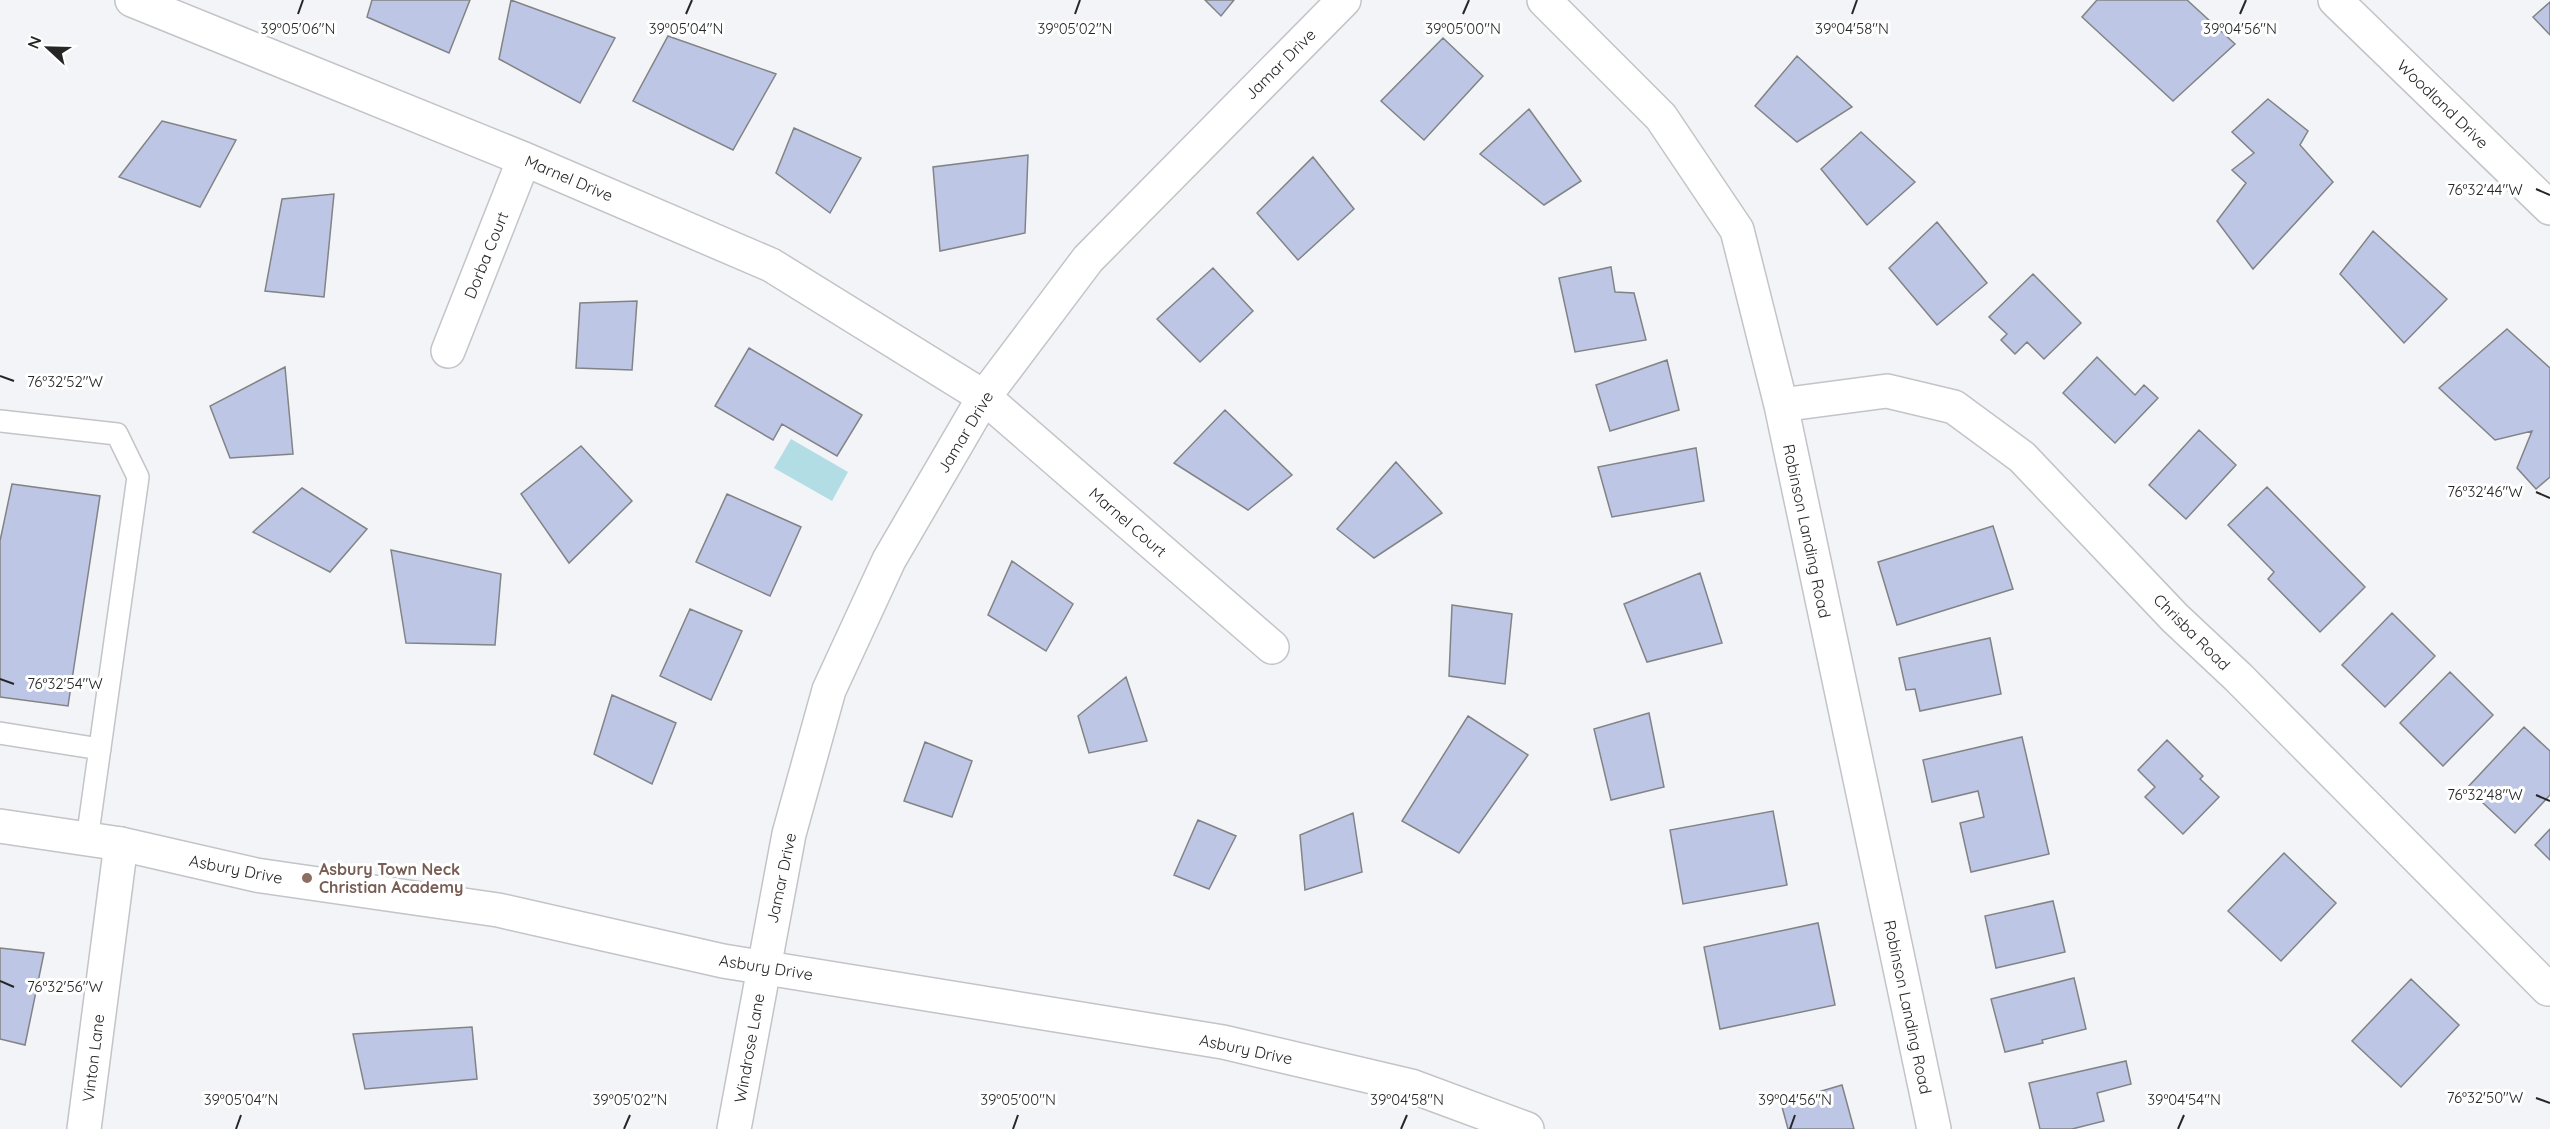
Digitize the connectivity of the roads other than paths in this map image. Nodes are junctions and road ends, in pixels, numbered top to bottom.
1 (132, 0) edge
2 (1344, 0) edge
3 (1544, 0) edge
4 (2335, 0) edge
5 (524, 159) junction
6 (2550, 208) edge
7 (448, 351) dead end
8 (984, 396) junction
9 (1781, 405) junction
10 (0, 421) edge
11 (1272, 647) dead end
12 (0, 733) edge
13 (100, 749) junction
14 (0, 826) edge
15 (87, 840) junction
16 (121, 844) junction
17 (763, 967) junction
18 (2548, 989) dead end
19 (84, 1129) edge
20 (734, 1129) edge
21 (1527, 1129) edge
22 (1934, 1129) edge

1 - 5 street, Marnel Drive
2 - 8 street, Jamar Drive
3 - 9 street, Robinson Landing Road
4 - 6 street, Woodland Drive
5 - 7 street, Dorba Court
5 - 8 street, Marnel Drive
8 - 11 street, Marnel Court
8 - 17 street, Jamar Drive
9 - 18 street, Chrisba Road
9 - 22 street, Robinson Landing Road
10 - 13 lane
12 - 13 lane
13 - 15 lane
14 - 15 street, Asbury Drive
15 - 16 street, Asbury Drive
16 - 17 street, Asbury Drive
16 - 19 street, Vinton Lane
17 - 20 street, Windrose Lane
17 - 21 street, Asbury Drive

